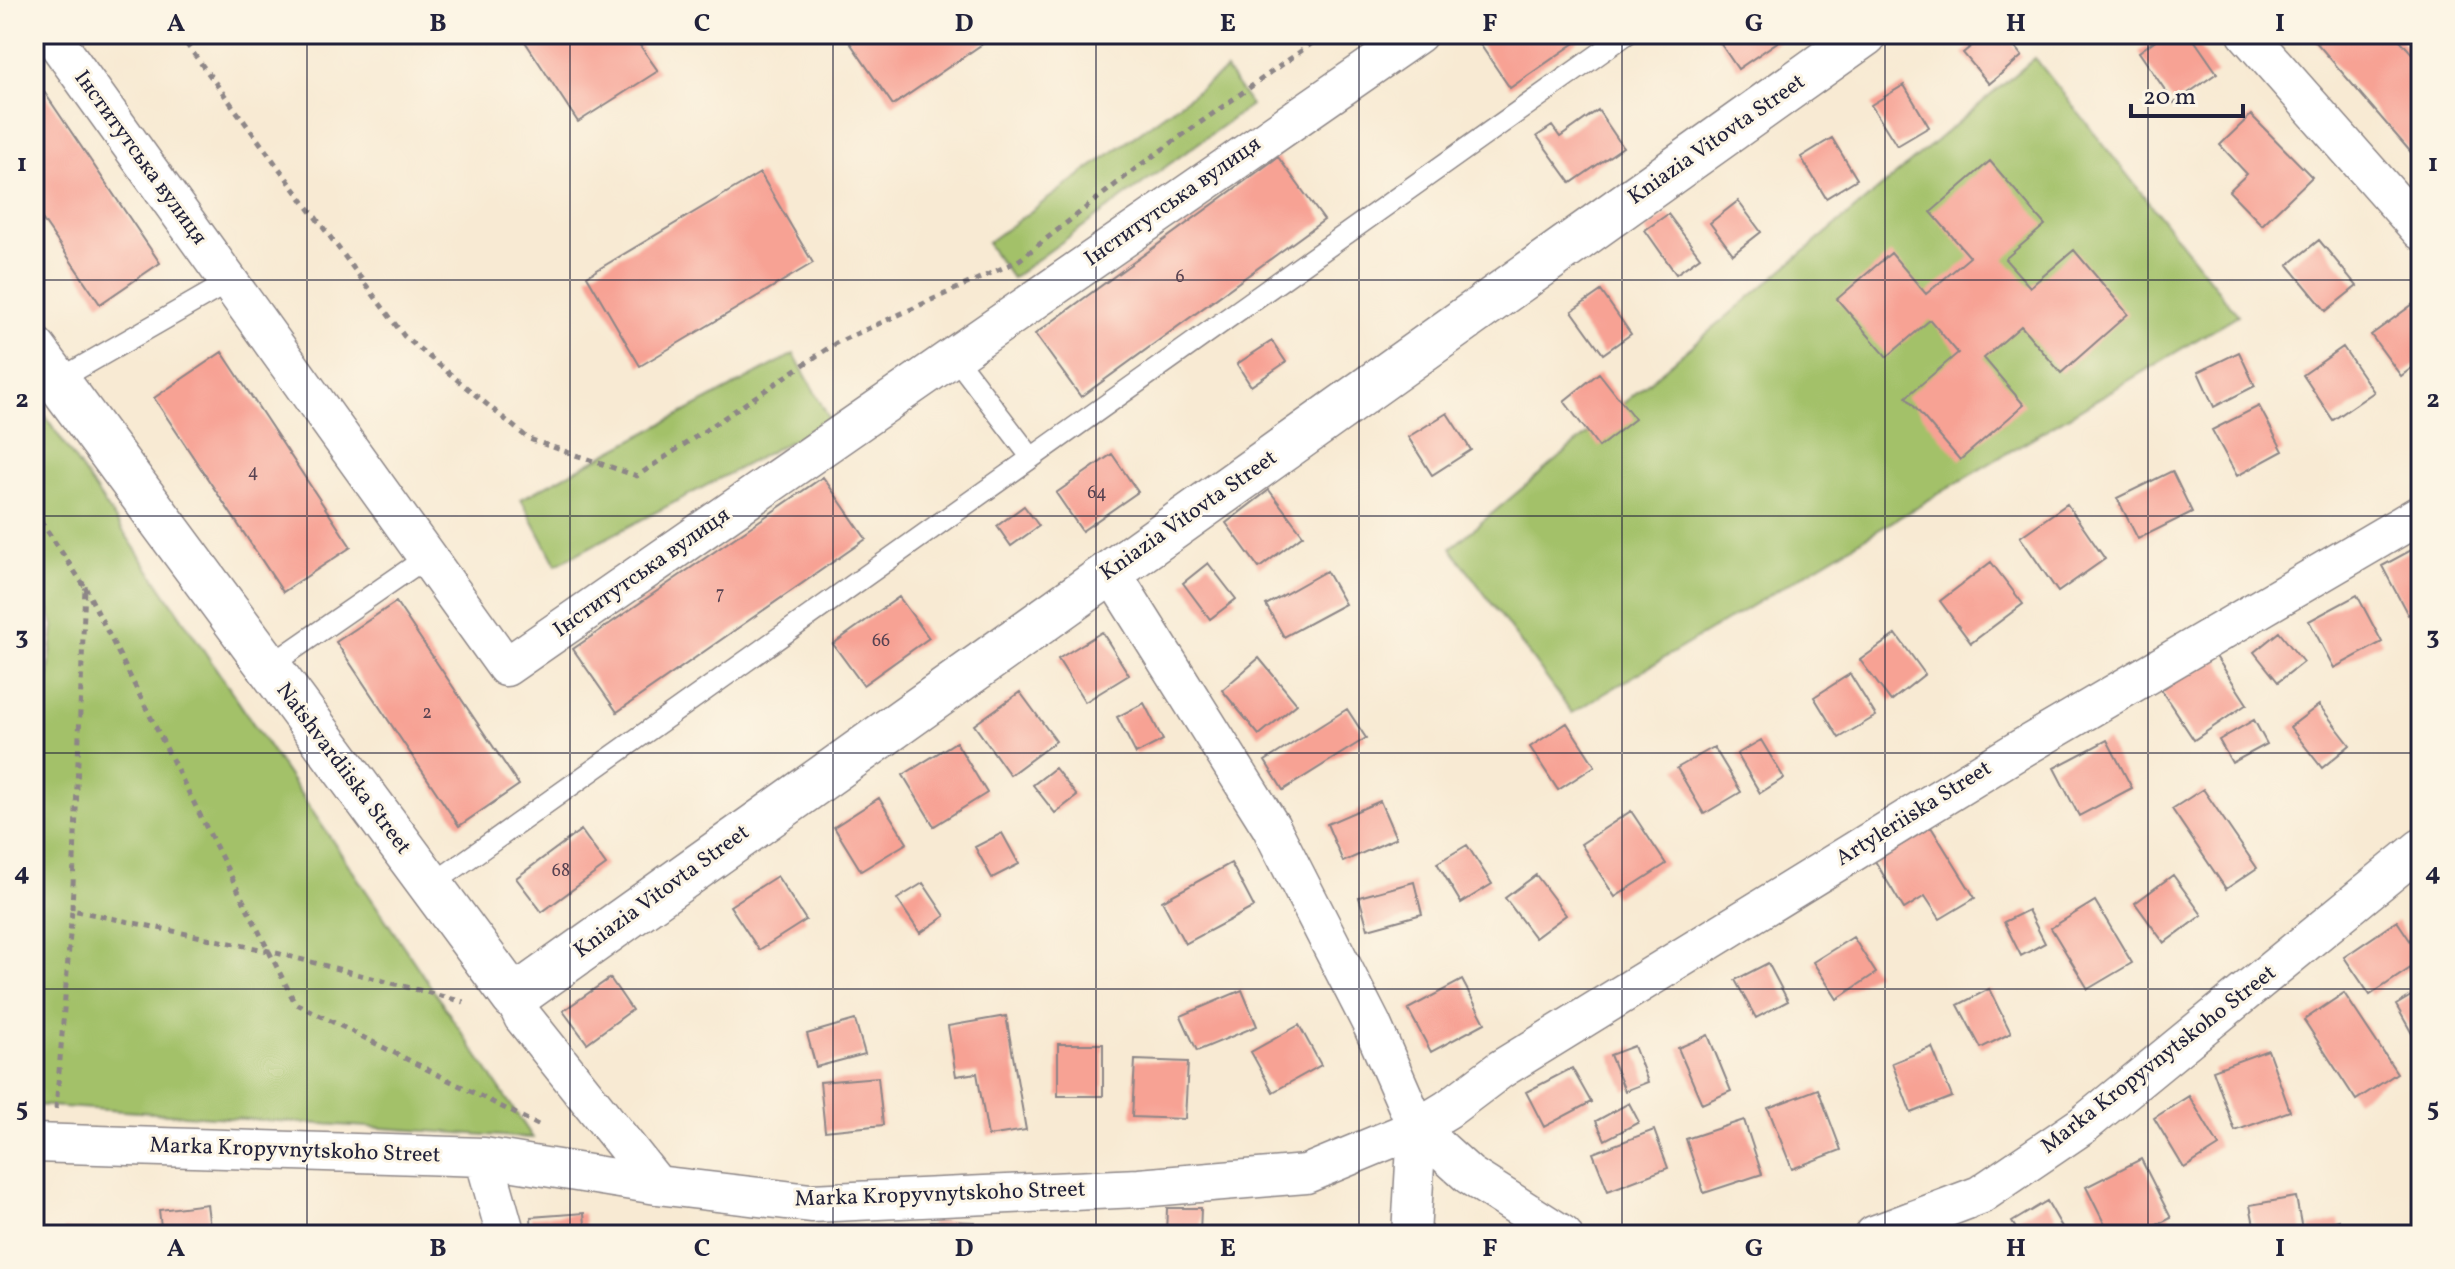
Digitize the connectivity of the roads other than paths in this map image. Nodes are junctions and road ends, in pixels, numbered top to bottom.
1 (51, 34) edge
2 (1418, 34) edge
3 (1627, 34) edge
4 (1865, 34) edge
5 (2247, 34) edge
6 (2421, 231) edge
7 (229, 282) junction
8 (954, 356) junction
9 (41, 374) edge
10 (1031, 457) junction
11 (2421, 514) edge
12 (427, 557) junction
13 (1111, 572) junction
14 (268, 667) junction
15 (2421, 848) edge
16 (430, 886) junction
17 (518, 1008) junction
18 (1417, 1128) junction
19 (44, 1143) edge
20 (484, 1157) junction
21 (657, 1185) junction
22 (506, 1235) edge
23 (1411, 1235) edge
24 (1563, 1235) edge
25 (1874, 1235) edge

1 - 7 street, Інститутська вулиця
2 - 8 street, Інститутська вулиця
3 - 10 lane
4 - 13 street, Kniazia Vitovta Street
5 - 6 street
7 - 9 lane
7 - 12 street, Інститутська вулиця
8 - 10 lane
8 - 12 street, Інститутська вулиця
9 - 14 street, Natshvardiiska Street
10 - 16 lane
11 - 18 street, Artyleriiska Street
12 - 14 lane
13 - 17 street, Kniazia Vitovta Street
13 - 18 street
14 - 16 street, Natshvardiiska Street
15 - 25 street, Marka Kropyvnytskoho Street
16 - 17 street, Natshvardiiska Street
17 - 21 street, Natshvardiiska Street
18 - 21 street, Marka Kropyvnytskoho Street
18 - 23 street
18 - 24 street
19 - 20 street, Marka Kropyvnytskoho Street
20 - 21 street, Marka Kropyvnytskoho Street
20 - 22 street

